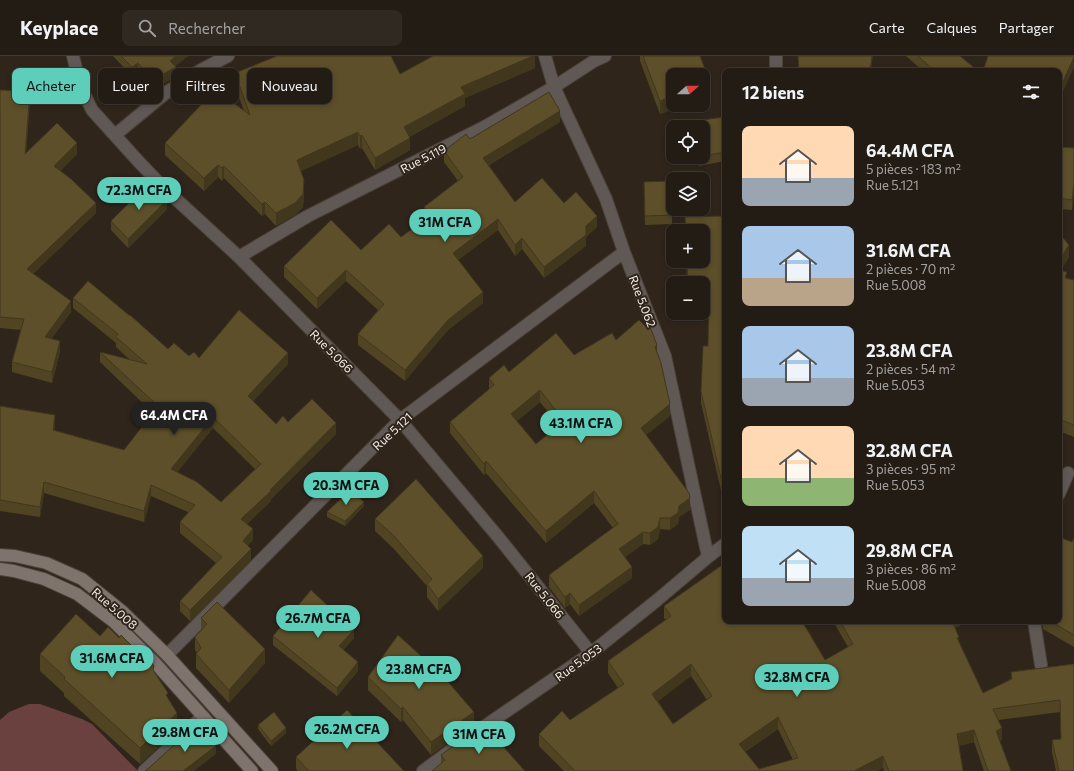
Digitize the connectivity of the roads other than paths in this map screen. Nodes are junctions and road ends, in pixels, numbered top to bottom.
1 (73, 56) edge
2 (228, 56) edge
3 (545, 56) edge
4 (605, 56) edge
5 (776, 56) edge
6 (776, 68) edge
7 (554, 87) junction
8 (114, 135) junction
9 (624, 252) junction
10 (239, 257) junction
11 (400, 420) junction
12 (1067, 472) edge
13 (1062, 486) edge
14 (722, 546) edge
15 (0, 555) edge
16 (708, 557) junction
17 (0, 569) edge
18 (1034, 624) edge
19 (591, 654) junction
20 (167, 655) junction
21 (1041, 665) dead end
22 (203, 716) junction
23 (144, 771) edge
24 (252, 771) edge
25 (272, 771) edge
26 (423, 771) edge

1 - 8 street, Rue 5.066
2 - 8 street
3 - 7 street, Rue 5.062
4 - 7 street, Rue 5.119
5 - 6 street
7 - 9 street, Rue 5.062
7 - 10 street, Rue 5.119
8 - 10 street, Rue 5.066
9 - 11 street, Rue 5.121
9 - 16 street, Rue 5.062
10 - 11 street, Rue 5.066
11 - 19 street, Rue 5.066
11 - 20 street, Rue 5.121
12 - 13 street
14 - 16 street, Rue 5.053
15 - 20 main road, Rue 5.008
16 - 19 street, Rue 5.053
17 - 22 main road, Rue 5.008
18 - 21 street
19 - 26 street, Rue 5.053
20 - 25 main road, Rue 5.008
22 - 23 street
22 - 24 main road, Rue 5.008

